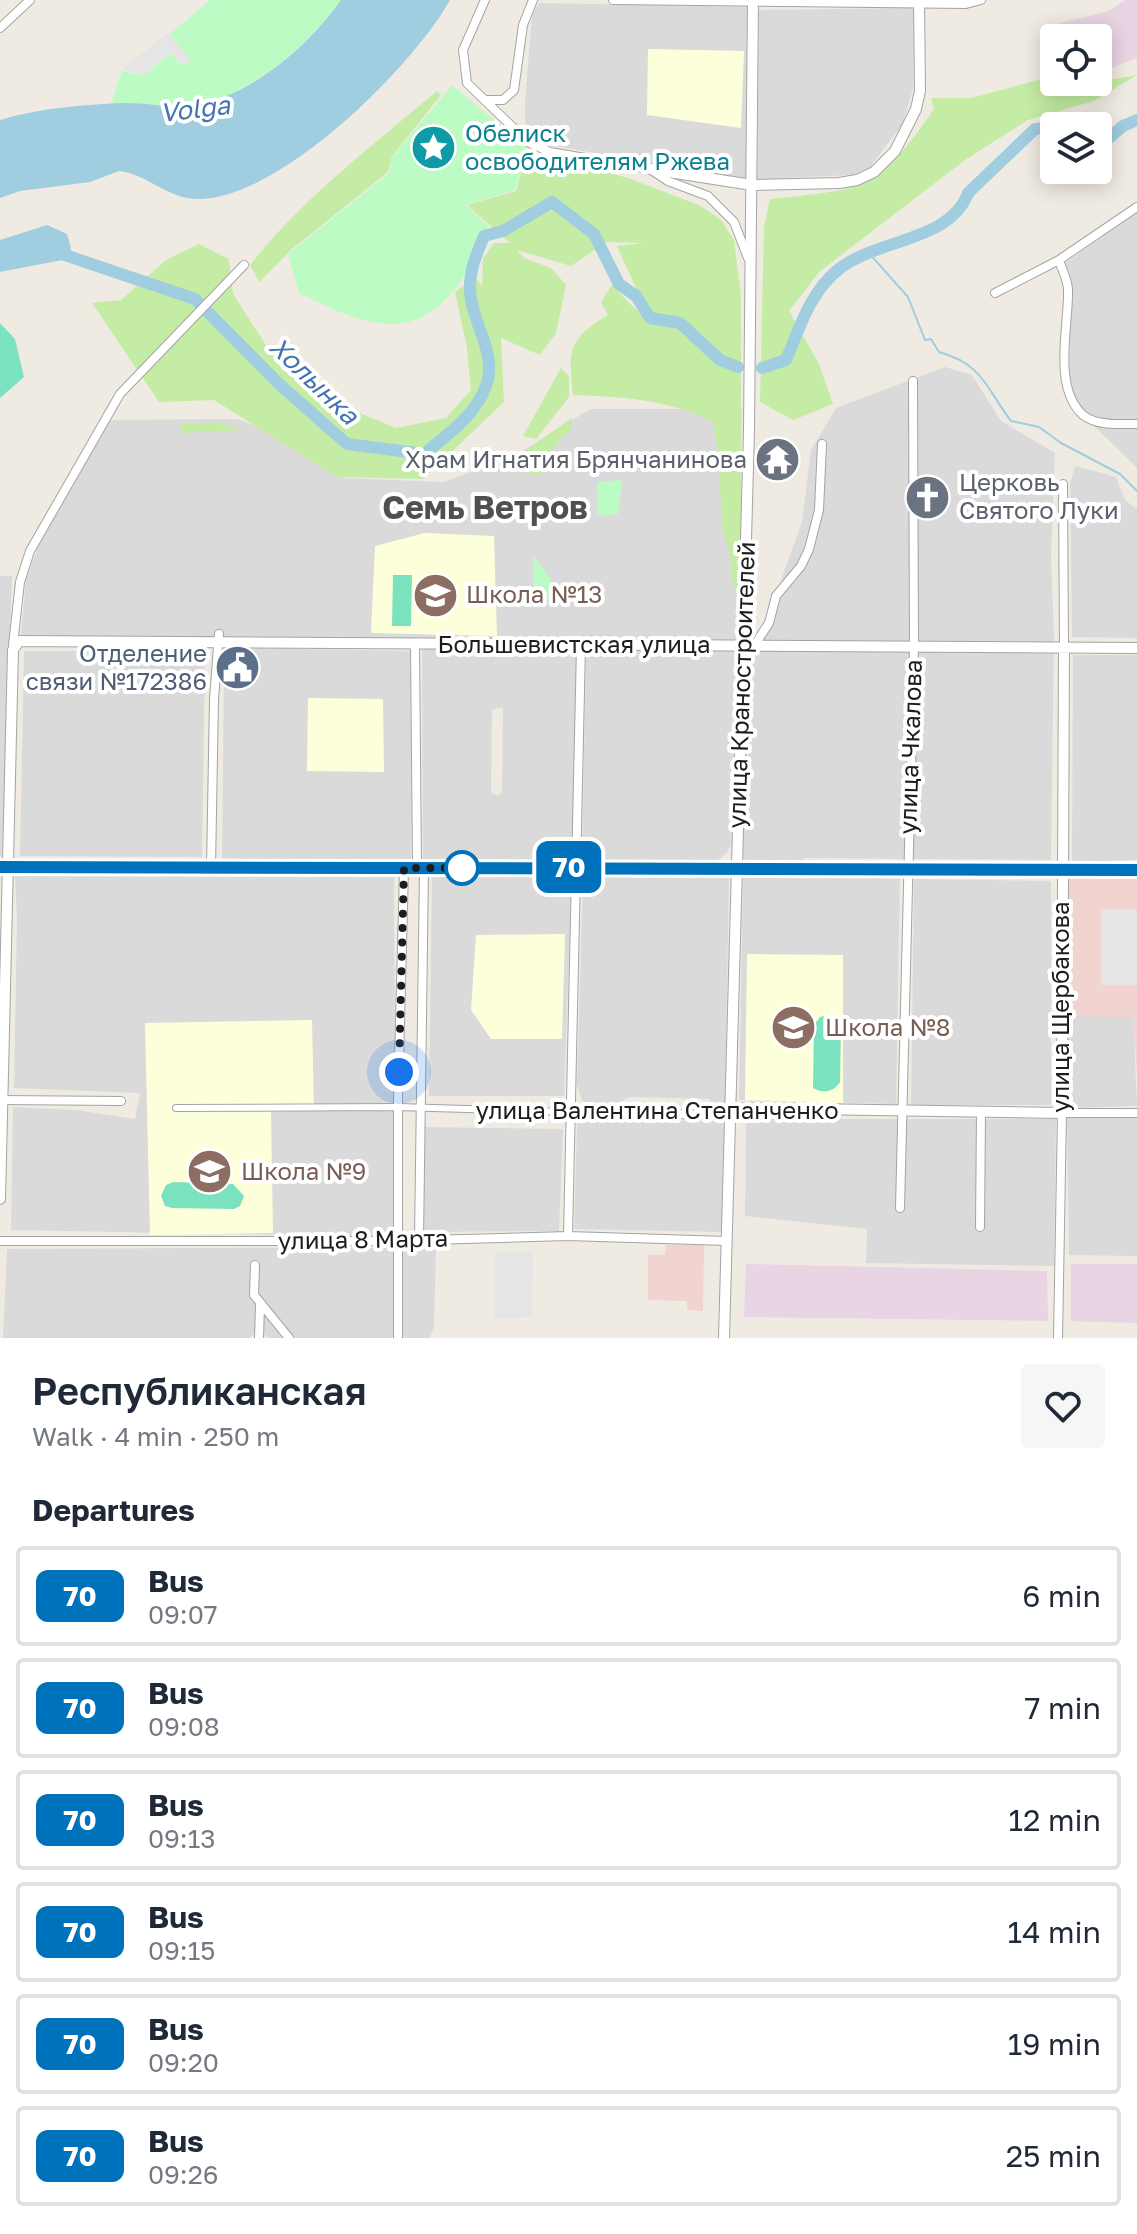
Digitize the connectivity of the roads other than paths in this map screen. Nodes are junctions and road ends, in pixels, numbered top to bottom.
1 (30, 0) edge
2 (485, 0) edge
3 (533, 0) edge
4 (613, 0) edge
5 (981, 0) edge
6 (919, 1) edge
7 (753, 2) edge
8 (0, 28) edge
9 (486, 100) junction
10 (650, 169) junction
11 (752, 185) junction
12 (1137, 207) edge
13 (1059, 260) junction
14 (244, 265) dead end
15 (750, 278) junction
16 (995, 293) dead end
17 (913, 381) dead end
18 (1137, 424) edge
19 (822, 444) dead end
20 (1063, 484) dead end
21 (219, 638) junction
22 (13, 645) junction
23 (415, 645) junction
24 (581, 645) junction
25 (748, 646) junction
26 (914, 647) junction
27 (1064, 647) junction
28 (1137, 648) edge
29 (577, 867) junction
30 (4, 868) edge
31 (211, 868) junction
32 (404, 868) junction
33 (421, 868) junction
34 (736, 868) junction
35 (1137, 870) edge
36 (906, 871) junction
37 (1060, 871) junction
38 (2, 1100) edge
39 (121, 1101) dead end
40 (398, 1107) junction
41 (176, 1108) dead end
42 (421, 1109) junction
43 (730, 1111) junction
44 (572, 1112) junction
45 (901, 1112) junction
46 (981, 1113) junction
47 (1062, 1113) junction
48 (1137, 1113) edge
49 (1, 1166) edge
50 (0, 1199) edge
51 (900, 1208) dead end
52 (980, 1227) dead end
53 (568, 1236) junction
54 (419, 1240) junction
55 (0, 1241) edge
56 (398, 1241) junction
57 (727, 1241) junction
58 (255, 1265) dead end
59 (260, 1304) junction
60 (724, 1334) edge
61 (259, 1338) edge
62 (289, 1338) edge
63 (398, 1338) edge
64 (1058, 1338) edge

1 - 8 street
2 - 9 street
3 - 9 street
4 - 7 street
5 - 6 street
6 - 7 street
6 - 11 street
7 - 11 street, улица Краностроителей
9 - 10 street
10 - 11 street
10 - 15 street
11 - 15 street, улица Краностроителей
12 - 13 street
13 - 16 street
13 - 18 street
14 - 22 street
15 - 25 street, улица Краностроителей
17 - 26 street, улица Чкалова
19 - 25 street
20 - 27 street, улица Щербакова
21 - 22 street, Большевистская улица
21 - 23 street, Большевистская улица
21 - 31 street
22 - 30 street
23 - 24 street, Большевистская улица
23 - 33 street
24 - 25 street, Большевистская улица
24 - 29 street
25 - 26 street, Большевистская улица
25 - 34 street, улица Краностроителей
26 - 27 street, Большевистская улица
26 - 36 street, улица Чкалова
27 - 28 street, Большевистская улица
27 - 37 street, улица Щербакова
29 - 33 street
29 - 34 street
29 - 44 street
30 - 31 street
30 - 38 street
31 - 32 street
32 - 33 street
32 - 40 street
33 - 42 street
34 - 36 street
34 - 43 street, улица Краностроителей
35 - 37 street
36 - 37 street
36 - 45 street, улица Чкалова
37 - 47 street, улица Щербакова
38 - 39 street
38 - 49 street
40 - 41 street, улица Валентина Степанченко
40 - 42 street, улица Валентина Степанченко
40 - 56 street
42 - 44 street, улица Валентина Степанченко
42 - 54 street
43 - 44 street, улица Валентина Степанченко
43 - 45 street, улица Валентина Степанченко
43 - 57 street, улица Краностроителей
44 - 53 street
45 - 46 street, улица Валентина Степанченко
45 - 51 street, улица Чкалова
46 - 47 street, улица Валентина Степанченко
46 - 52 street
47 - 48 street, улица Валентина Степанченко
47 - 64 street, улица Щербакова
49 - 50 street
53 - 54 street, улица 8 Марта
53 - 57 street, улица 8 Марта
54 - 56 street, улица 8 Марта
55 - 56 street, улица 8 Марта
56 - 63 street
57 - 60 street, улица Краностроителей
58 - 59 street
59 - 61 street
59 - 62 street

